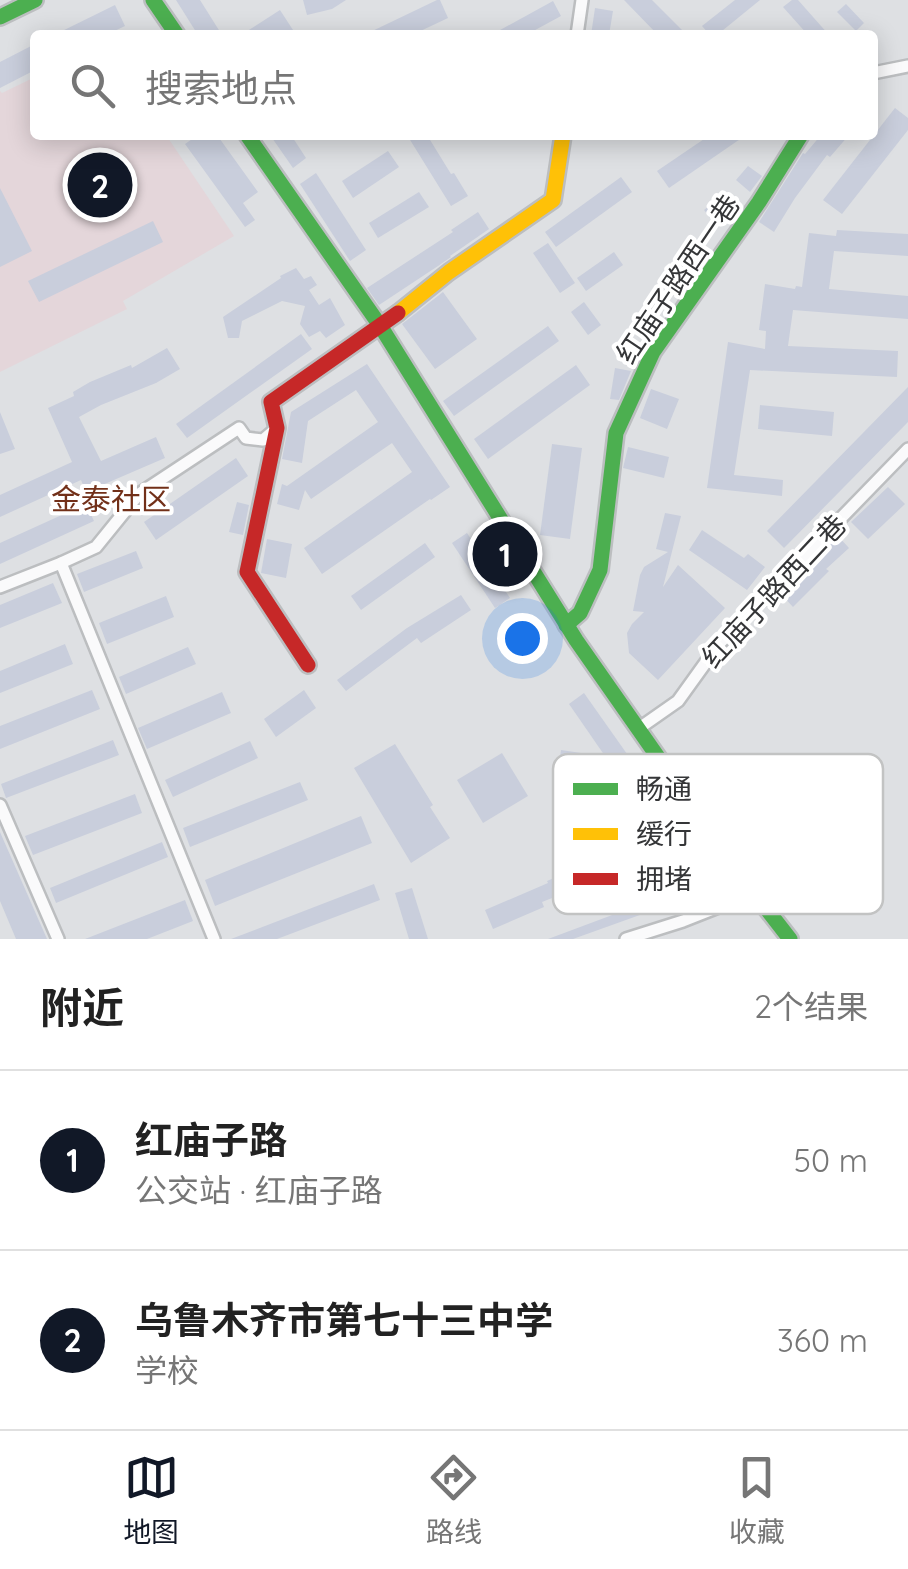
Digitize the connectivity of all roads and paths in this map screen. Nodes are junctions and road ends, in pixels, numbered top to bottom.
1 (35, 0) edge
2 (153, 0) edge
3 (582, 0) edge
4 (0, 16) edge
5 (174, 30) edge
6 (578, 30) edge
7 (908, 66) edge
8 (878, 71) edge
9 (250, 140) edge
10 (561, 140) edge
11 (798, 140) edge
12 (381, 328) junction
13 (277, 428) junction
14 (908, 448) edge
15 (62, 563) junction
16 (0, 587) edge
17 (566, 625) junction
18 (308, 665) dead end
19 (638, 729) junction
20 (656, 754) edge
21 (0, 805) edge
22 (701, 914) edge
23 (770, 914) edge
24 (58, 939) edge
25 (214, 939) edge
26 (626, 939) edge
27 (790, 939) edge

1 - 4 street
2 - 5 street
3 - 6 street
7 - 8 street
9 - 12 street
10 - 12 street
11 - 17 street, 红庙子路西一巷
12 - 13 street
12 - 17 street
13 - 15 street
13 - 18 street
14 - 19 street, 红庙子路西二巷
15 - 16 street
15 - 25 street
17 - 19 street
19 - 20 street
21 - 24 street
22 - 26 street
23 - 27 street

